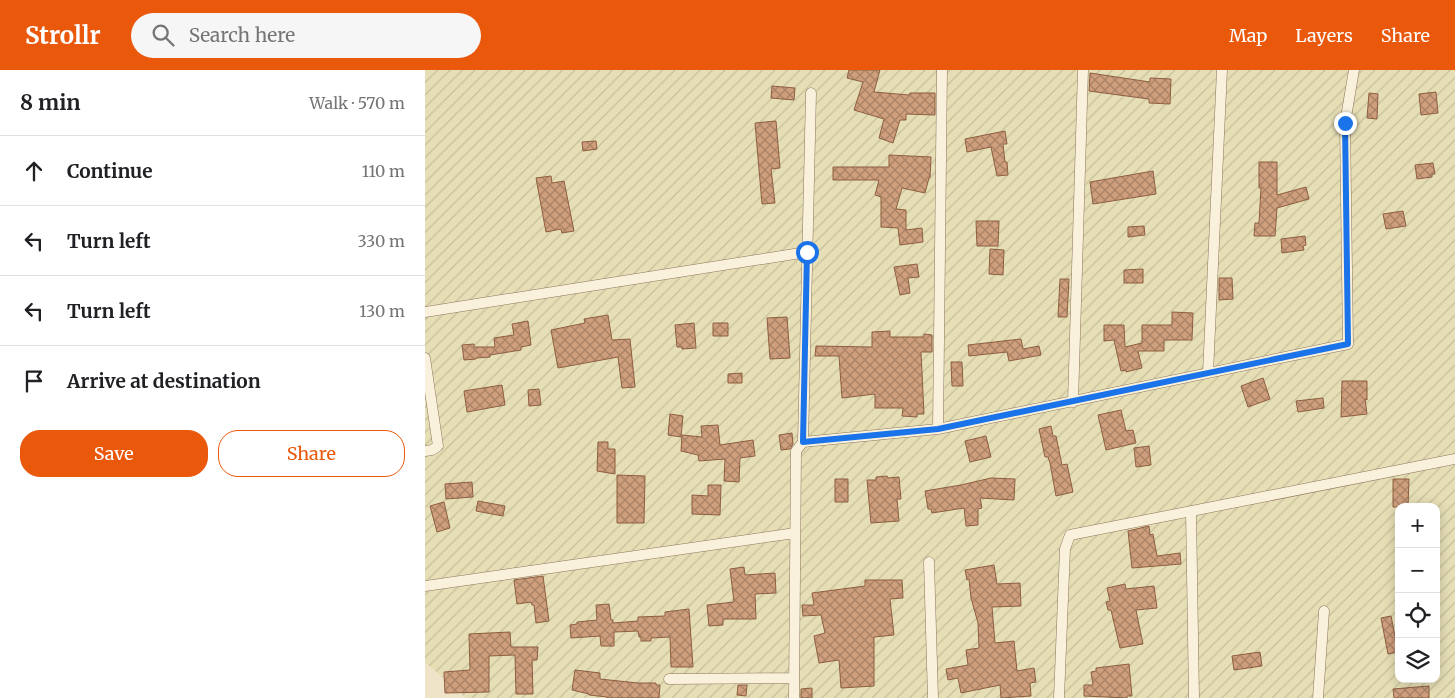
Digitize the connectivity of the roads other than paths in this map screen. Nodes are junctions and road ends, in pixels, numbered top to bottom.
1 (942, 70) edge
2 (1083, 70) edge
3 (1222, 70) edge
4 (1354, 70) edge
5 (811, 93) dead end
6 (807, 252) junction
7 (425, 312) edge
8 (425, 358) edge
9 (1208, 374) junction
10 (1073, 402) junction
11 (938, 429) junction
12 (803, 442) junction
13 (425, 451) edge
14 (1455, 459) edge
15 (1191, 511) junction
16 (795, 533) junction
17 (929, 562) dead end
18 (425, 586) edge
19 (1324, 611) dead end
20 (794, 678) junction
21 (669, 679) dead end
22 (794, 698) edge
23 (933, 698) edge
24 (1059, 698) edge
25 (1194, 698) edge
26 (1318, 698) edge

1 - 11 street
2 - 10 street
3 - 9 street
4 - 9 street
5 - 6 street
6 - 7 street
6 - 12 street
8 - 13 street
9 - 10 street
10 - 11 street
11 - 12 street
12 - 16 street
14 - 15 street
15 - 24 street
15 - 25 street
16 - 18 street
16 - 20 street
17 - 23 street
19 - 26 street
20 - 21 street
20 - 22 street

